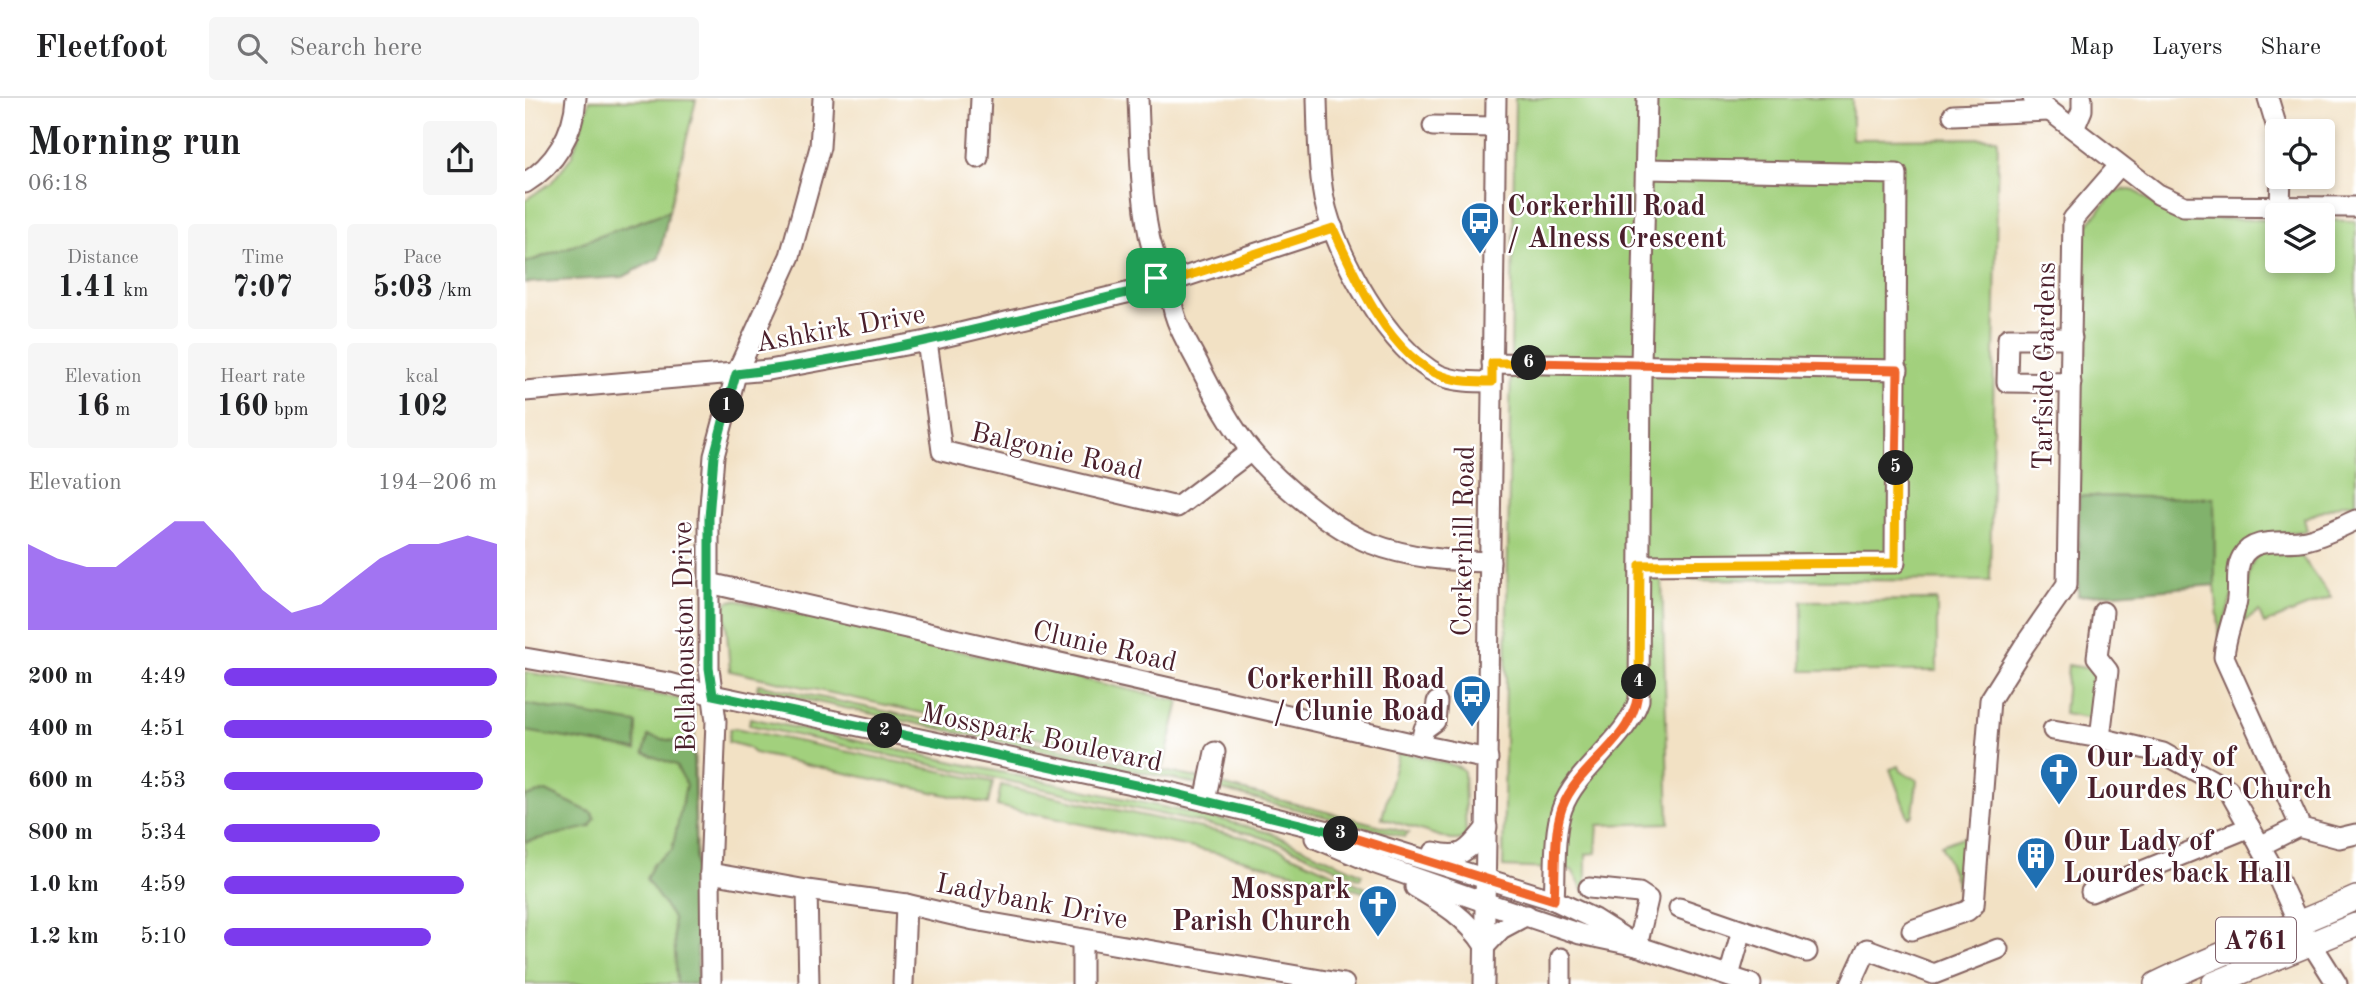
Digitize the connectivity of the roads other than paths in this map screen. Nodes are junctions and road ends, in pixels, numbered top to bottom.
1 (576, 98) edge
2 (823, 98) edge
3 (981, 98) edge
4 (1138, 98) edge
5 (1317, 98) edge
6 (1496, 98) edge
7 (1647, 98) edge
8 (2033, 98) edge
9 (2082, 98) edge
10 (2268, 98) edge
11 (2049, 111) junction
12 (1953, 115) dead end
13 (2274, 119) edge
14 (1433, 126) dead end
15 (1496, 127) junction
16 (2074, 130) junction
17 (978, 158) dead end
18 (2119, 166) junction
19 (1646, 169) junction
20 (525, 183) edge
21 (2265, 206) edge
22 (2335, 207) edge
23 (2356, 207) edge
24 (1333, 228) junction
25 (1163, 282) junction
26 (2072, 338) junction
27 (927, 341) junction
28 (1641, 364) junction
29 (1898, 370) junction
30 (1492, 372) junction
31 (736, 374) junction
32 (2071, 383) junction
33 (525, 391) edge
34 (1251, 451) junction
35 (2356, 520) edge
36 (1490, 562) junction
37 (1640, 565) junction
38 (709, 583) junction
39 (2103, 612) dead end
40 (525, 658) edge
41 (713, 695) junction
42 (1437, 702) dead end
43 (2053, 730) dead end
44 (2101, 738) junction
45 (1420, 746) junction
46 (1215, 752) dead end
47 (1489, 759) junction
48 (1205, 801) junction
49 (1258, 814) junction
50 (1487, 827) junction
51 (2250, 827) junction
52 (2298, 827) junction
53 (2356, 834) edge
54 (1345, 835) junction
55 (2260, 846) junction
56 (1376, 864) junction
57 (710, 873) junction
58 (1487, 877) junction
59 (1589, 887) dead end
60 (807, 890) junction
61 (2091, 892) dead end
62 (2356, 898) edge
63 (1554, 900) junction
64 (1487, 903) junction
65 (906, 904) junction
66 (1679, 908) dead end
67 (1527, 915) junction
68 (2299, 923) junction
69 (2356, 925) edge
70 (1742, 930) junction
71 (1912, 930) dead end
72 (1082, 939) junction
73 (2313, 945) junction
74 (1485, 946) junction
75 (1637, 946) junction
76 (1998, 949) dead end
77 (1807, 952) dead end
78 (1561, 958) dead end
79 (1729, 976) junction
80 (1703, 977) edge
81 (711, 984) edge
82 (809, 984) edge
83 (903, 984) edge
84 (1081, 984) edge
85 (1344, 984) edge
86 (1484, 984) edge
87 (1561, 984) edge
88 (1751, 984) edge
89 (1851, 984) edge
90 (2156, 984) edge
91 (2213, 984) edge
92 (2337, 984) edge

1 - 20 street
2 - 31 street, Bellahouston Drive
3 - 17 street
4 - 25 street
5 - 24 street
6 - 15 street, Corkerhill Road
7 - 19 street
8 - 11 street
9 - 16 street
10 - 13 street
11 - 12 street
11 - 16 street
14 - 15 street
15 - 30 street, Corkerhill Road
16 - 18 street
18 - 21 street
18 - 26 street, Tarfside Gardens
19 - 28 street
19 - 29 street
22 - 23 street
24 - 25 street, Ashkirk Drive
24 - 30 street
25 - 27 street, Ashkirk Drive
25 - 34 street
26 - 32 street, Tarfside Gardens
26 - 32 street
27 - 31 street, Ashkirk Drive
27 - 34 street, Balgonie Road
28 - 29 street
28 - 30 street
28 - 37 street
29 - 37 street
30 - 36 street, Corkerhill Road
31 - 33 street, Ashkirk Drive
31 - 38 street, Bellahouston Drive
32 - 71 street, Tarfside Gardens
34 - 36 street
35 - 52 street
36 - 47 street, Corkerhill Road
37 - 63 street
38 - 41 street, Bellahouston Drive
38 - 45 street, Clunie Road
39 - 44 street
40 - 41 street, Mosspark Boulevard
41 - 48 street, Mosspark Boulevard
41 - 57 street, Bellahouston Drive
42 - 45 street
43 - 44 street
44 - 51 street
45 - 47 street, Clunie Road
46 - 48 street
47 - 50 street, Corkerhill Road
48 - 49 street, Mosspark Boulevard
49 - 54 street, Mosspark Boulevard
49 - 56 street, Mosspark Boulevard
50 - 54 street
50 - 58 street, Corkerhill Road
51 - 55 street
51 - 61 street
52 - 53 street
52 - 55 street
54 - 58 street, Mosspark Boulevard
55 - 68 street
56 - 64 street, Mosspark Boulevard
56 - 74 street
57 - 60 street, Ladybank Drive
57 - 81 street, Bellahouston Drive
58 - 63 street, Mosspark Boulevard
58 - 64 street, Corkerhill Road
59 - 75 street
60 - 65 street, Ladybank Drive
60 - 82 street
62 - 68 main road, A761
63 - 75 street, Mosspark Boulevard
64 - 67 street, Mosspark Boulevard
64 - 74 street, Corkerhill Road
65 - 72 street, Ladybank Drive
65 - 83 street
66 - 70 street
67 - 74 street
67 - 75 street, Mosspark Boulevard
68 - 73 street
68 - 90 main road, A761
69 - 73 main road, A761
70 - 77 street
70 - 79 street
72 - 84 street
72 - 85 street, Ladybank Drive
73 - 91 main road, A761
73 - 92 street
74 - 86 street, Corkerhill Road
75 - 80 street, Mosspark Boulevard
76 - 89 street
78 - 87 street
79 - 80 street, Mosspark Boulevard
79 - 88 street, Mosspark Boulevard

